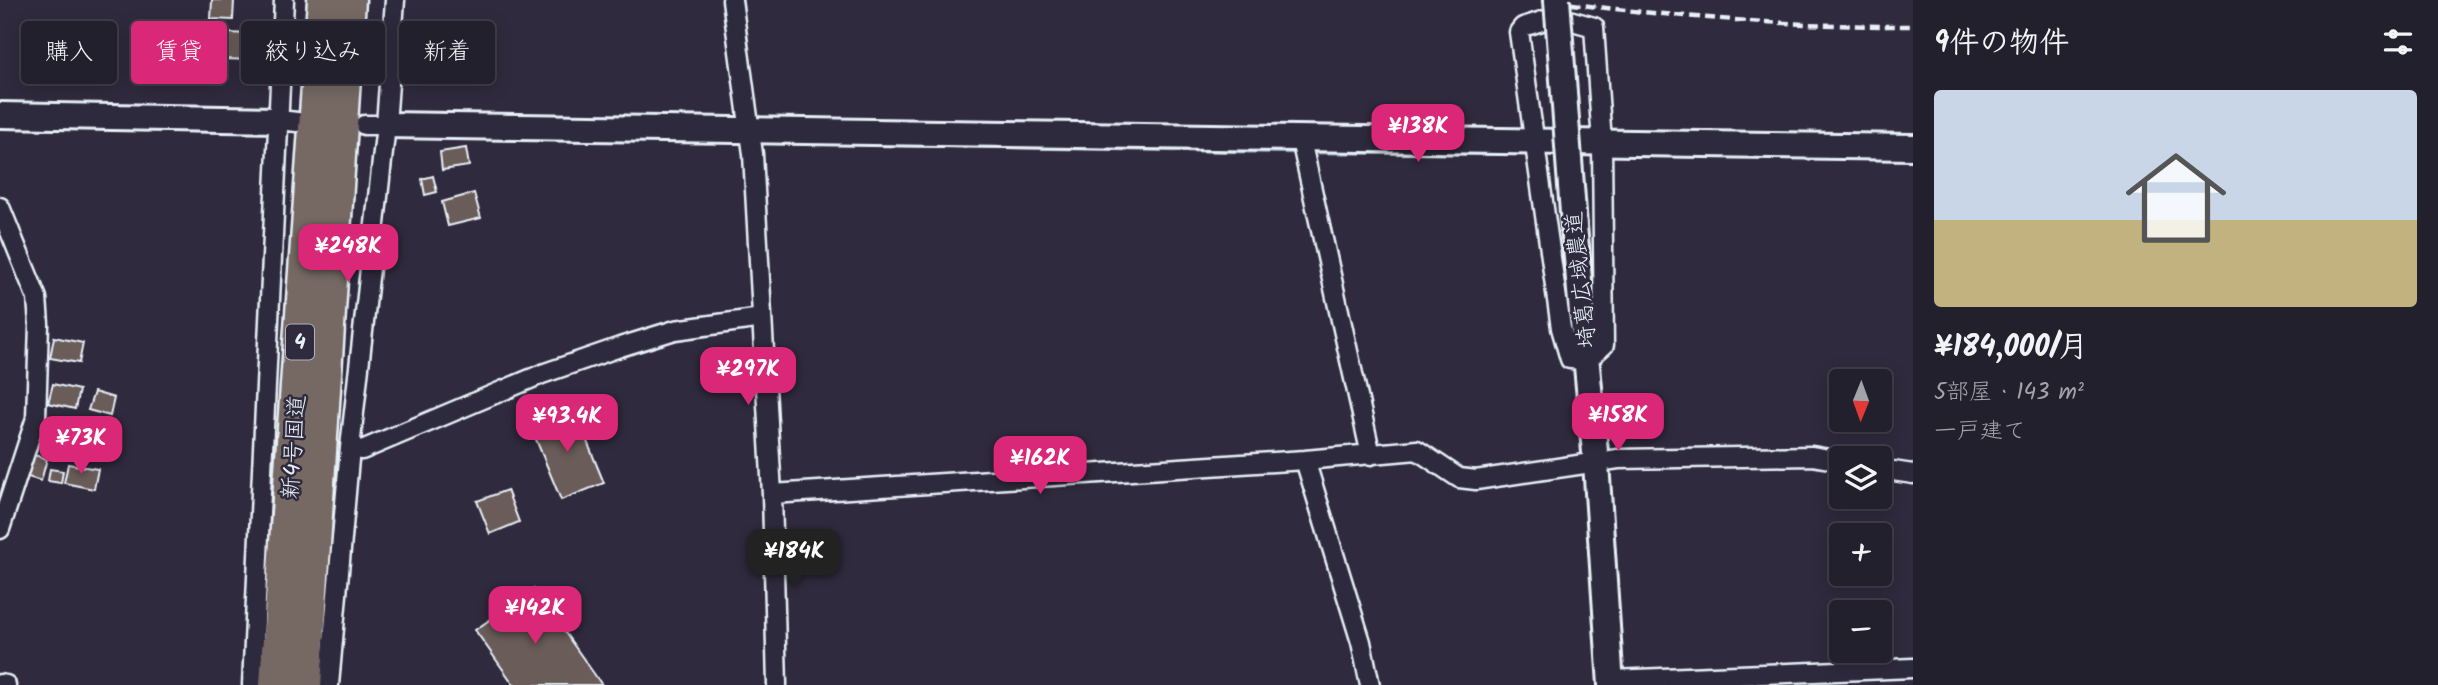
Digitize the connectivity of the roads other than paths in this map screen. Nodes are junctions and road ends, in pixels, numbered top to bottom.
1 (284, 0) edge
2 (324, 0) edge
3 (349, 0) edge
4 (396, 0) edge
5 (732, 0) edge
6 (1557, 0) edge
7 (0, 115) edge
8 (288, 121) junction
9 (375, 125) junction
10 (750, 132) junction
11 (1301, 140) junction
12 (1535, 142) junction
13 (1602, 143) junction
14 (1913, 147) edge
15 (0, 207) edge
16 (762, 318) junction
17 (1587, 360) junction
18 (349, 448) junction
19 (1371, 455) junction
20 (1829, 459) edge
21 (1305, 460) junction
22 (1596, 463) junction
23 (1892, 471) edge
24 (1913, 474) edge
25 (772, 494) junction
26 (0, 529) edge
27 (1913, 668) edge
28 (1611, 683) edge
29 (0, 684) edge
30 (6, 685) edge
31 (252, 685) edge
32 (276, 685) edge
33 (305, 685) edge
34 (329, 685) edge
35 (777, 685) edge
36 (1370, 685) edge

1 - 8 street
2 - 32 highway, 新4号国道 / 4
3 - 33 highway, 新4号国道 / 4
4 - 9 street
5 - 10 street
6 - 17 street, 埼葛広域農道, bridge
7 - 8 street
8 - 31 street
9 - 10 street
9 - 18 street
10 - 11 street
10 - 16 street
11 - 12 street
11 - 19 street
12 - 13 street
12 - 13 street
12 - 17 street
13 - 14 street
13 - 17 street
15 - 26 street
16 - 18 street
16 - 25 street
17 - 22 street, 埼葛広域農道
18 - 34 street
19 - 21 street
19 - 22 street
20 - 22 street
21 - 25 street
21 - 36 street
22 - 28 street, 埼葛広域農道
23 - 24 street
25 - 35 street
27 - 28 street
29 - 30 street

